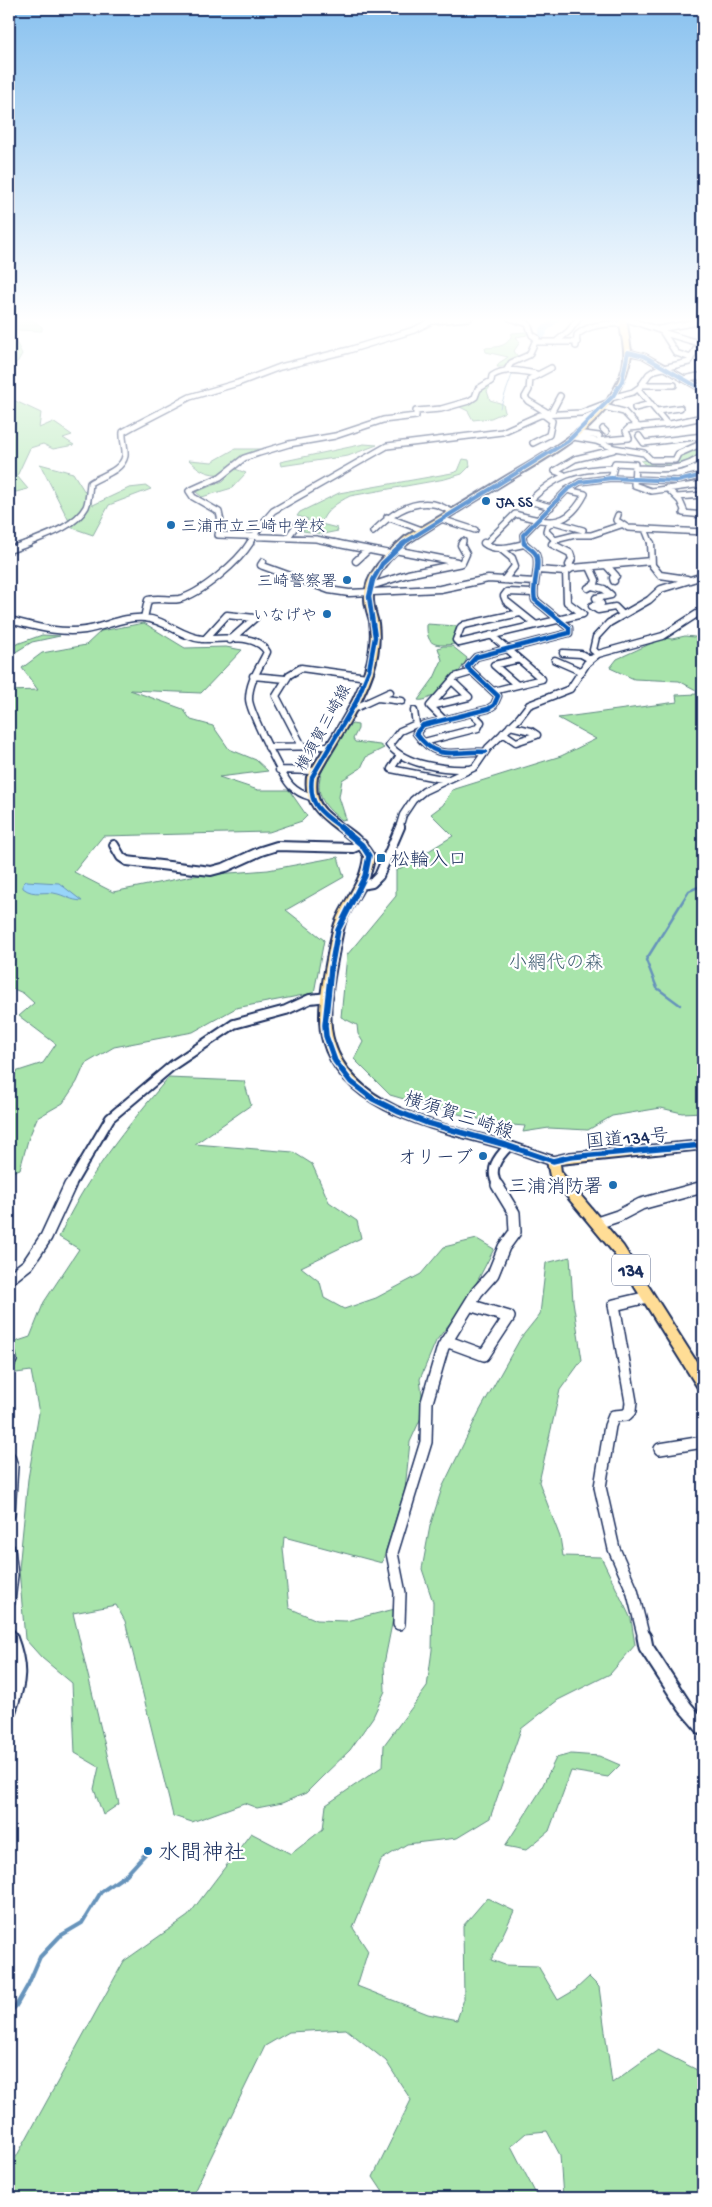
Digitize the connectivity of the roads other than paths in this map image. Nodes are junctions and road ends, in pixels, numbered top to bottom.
1 (142, 421) edge
2 (380, 421) edge
3 (524, 421) edge
4 (552, 421) edge
5 (589, 421) edge
6 (635, 421) edge
7 (665, 421) edge
8 (683, 421) edge
9 (668, 424) junction
10 (640, 427) junction
11 (604, 430) dead end
12 (646, 434) dead end
13 (669, 434) dead end
14 (575, 435) junction
15 (639, 436) dead end
16 (703, 436) edge
17 (542, 439) junction
18 (672, 441) junction
19 (550, 442) dead end
20 (596, 442) junction
21 (533, 443) dead end
22 (703, 443) edge
23 (613, 449) junction
24 (702, 459) edge
25 (613, 465) junction
26 (636, 468) junction
27 (563, 474) junction
28 (703, 476) edge
29 (610, 478) junction
30 (634, 479) junction
31 (703, 484) edge
32 (667, 488) junction
33 (567, 490) junction
34 (703, 495) edge
35 (677, 497) junction
36 (550, 507) junction
37 (452, 512) junction
38 (683, 513) junction
39 (618, 515) dead end
40 (703, 515) edge
41 (387, 517) junction
42 (441, 519) junction
43 (538, 520) junction
44 (553, 523) junction
45 (621, 525) junction
46 (296, 526) dead end
47 (422, 530) junction
48 (474, 530) dead end
49 (584, 530) dead end
50 (645, 530) junction
51 (690, 531) junction
52 (373, 532) dead end
53 (703, 532) edge
54 (252, 536) junction
55 (288, 537) junction
56 (555, 540) junction
57 (463, 541) dead end
58 (524, 544) junction
59 (501, 549) junction
60 (9, 550) edge
61 (368, 550) junction
62 (392, 552) junction
63 (356, 561) dead end
64 (651, 561) junction
65 (263, 562) dead end
66 (462, 562) junction
67 (607, 566) junction
68 (590, 567) junction
69 (572, 568) junction
70 (537, 570) junction
71 (566, 572) junction
72 (703, 576) edge
73 (688, 579) junction
74 (504, 580) junction
75 (614, 581) dead end
76 (535, 582) junction
77 (590, 587) joint
78 (370, 590) junction
79 (533, 593) junction
80 (703, 610) edge
81 (520, 612) junction
82 (623, 615) junction
83 (144, 618) junction
84 (9, 620) edge
85 (558, 620) junction
86 (536, 625) junction
87 (491, 635) junction
88 (205, 639) junction
89 (230, 640) junction
90 (507, 649) junction
91 (564, 653) dead end
92 (598, 654) junction
93 (518, 659) junction
94 (590, 659) junction
95 (555, 660) dead end
96 (580, 671) junction
97 (472, 672) junction
98 (253, 676) junction
99 (367, 677) junction
100 (286, 679) junction
101 (452, 681) junction
102 (517, 685) junction
103 (493, 691) junction
104 (390, 692) dead end
105 (374, 697) junction
106 (402, 701) dead end
107 (430, 706) junction
108 (351, 710) junction
109 (414, 711) dead end
110 (472, 713) junction
111 (444, 720) junction
112 (510, 726) junction
113 (503, 733) junction
114 (424, 742) junction
115 (302, 746) junction
116 (330, 746) junction
117 (268, 747) junction
118 (485, 752) junction
119 (400, 755) junction
120 (472, 769) junction
121 (279, 770) junction
122 (315, 771) junction
123 (446, 780) junction
124 (311, 797) junction
125 (362, 844) junction
126 (114, 845) dead end
127 (361, 884) junction
128 (328, 997) junction
129 (703, 1145) edge
130 (509, 1146) junction
131 (553, 1161) junction
132 (703, 1187) edge
133 (597, 1223) junction
134 (11, 1278) edge
135 (648, 1297) junction
136 (469, 1305) junction
137 (446, 1340) junction
138 (9, 1352) edge
139 (9, 1363) edge
140 (703, 1384) edge
141 (703, 1442) edge
142 (660, 1449) dead end
143 (9, 1457) edge
144 (9, 1514) edge
145 (9, 1549) edge
146 (9, 1602) edge
147 (400, 1624) dead end
148 (9, 1634) edge
149 (9, 1710) edge
150 (703, 1728) edge

1 - 60 street
2 - 54 street
3 - 54 street
4 - 17 street
5 - 14 main road
6 - 10 street
7 - 9 street
8 - 9 street
9 - 10 street
10 - 12 street
10 - 20 street
11 - 14 street
13 - 18 street
14 - 20 street
14 - 37 main road
15 - 18 street
16 - 18 street
17 - 19 street
17 - 21 street
20 - 23 street
22 - 23 street
23 - 25 street
23 - 27 street
24 - 26 street
25 - 26 street
25 - 27 street
25 - 29 street
26 - 30 street
27 - 36 street
28 - 30 street
29 - 30 street
29 - 33 street
30 - 32 street
31 - 32 street
32 - 35 street
33 - 36 street
33 - 44 street
34 - 35 street
35 - 38 street
36 - 43 street
37 - 41 street
37 - 42 main road
38 - 40 street
38 - 51 street
39 - 45 street
41 - 47 street
41 - 52 street
42 - 47 main road
42 - 48 street
43 - 44 street
43 - 58 street
43 - 59 street
44 - 49 street
44 - 56 street
45 - 50 street
45 - 56 street
46 - 55 street
47 - 62 main road
50 - 51 street
50 - 64 street
51 - 53 street
54 - 55 street
54 - 83 street
55 - 61 street
56 - 69 street
57 - 66 street
58 - 59 street
58 - 70 street
59 - 74 street
61 - 62 street
61 - 63 street
62 - 66 street
62 - 78 main road
64 - 67 street
64 - 73 street
65 - 78 street
66 - 78 street
67 - 68 street
67 - 75 street
68 - 69 street
68 - 77 street
69 - 71 street
70 - 71 street
70 - 76 street
71 - 85 street
72 - 73 street
73 - 82 street
74 - 76 street
74 - 78 street
76 - 79 street
77 - 82 street
78 - 99 main road, 横須賀三崎線
79 - 81 street
79 - 85 street
80 - 92 street
81 - 86 street
81 - 87 street
82 - 92 street
83 - 84 street
83 - 88 street
85 - 86 street
85 - 90 street
86 - 87 street
87 - 90 street
88 - 89 street
88 - 89 street
89 - 98 street
90 - 93 street
90 - 97 street
91 - 94 street
92 - 94 street
93 - 102 street
93 - 102 street
94 - 96 street
95 - 96 street
96 - 112 street
97 - 101 street
97 - 103 street
98 - 100 street
98 - 117 street
99 - 100 street
99 - 108 main road, 横須賀三崎線
100 - 115 street
101 - 107 street
101 - 107 street
102 - 103 street
103 - 110 street
104 - 105 street
105 - 106 street
105 - 108 street
107 - 111 street
108 - 116 main road, 横須賀三崎線
109 - 119 street
110 - 111 street
110 - 114 street
111 - 114 street
112 - 113 street
112 - 113 street
113 - 118 street
114 - 118 street
115 - 116 street
115 - 117 street
116 - 122 main road, 横須賀三崎線
117 - 121 street
118 - 120 street
119 - 120 street
119 - 123 street
120 - 123 street
121 - 122 street
121 - 124 street
122 - 124 main road, 横須賀三崎線
123 - 127 street
124 - 125 main road, 横須賀三崎線
125 - 126 street
125 - 127 main road, 横須賀三崎線
127 - 128 main road, 横須賀三崎線
128 - 130 main road, 横須賀三崎線
128 - 134 street
129 - 131 highway, 国道134号
130 - 131 main road, 横須賀三崎線
130 - 136 street
131 - 133 highway, 134
132 - 133 street
133 - 135 highway, 134
135 - 140 highway, 134
135 - 150 street
136 - 137 street
136 - 137 street
137 - 147 street
138 - 139 street
141 - 142 street
143 - 144 street
145 - 146 street
148 - 149 street

